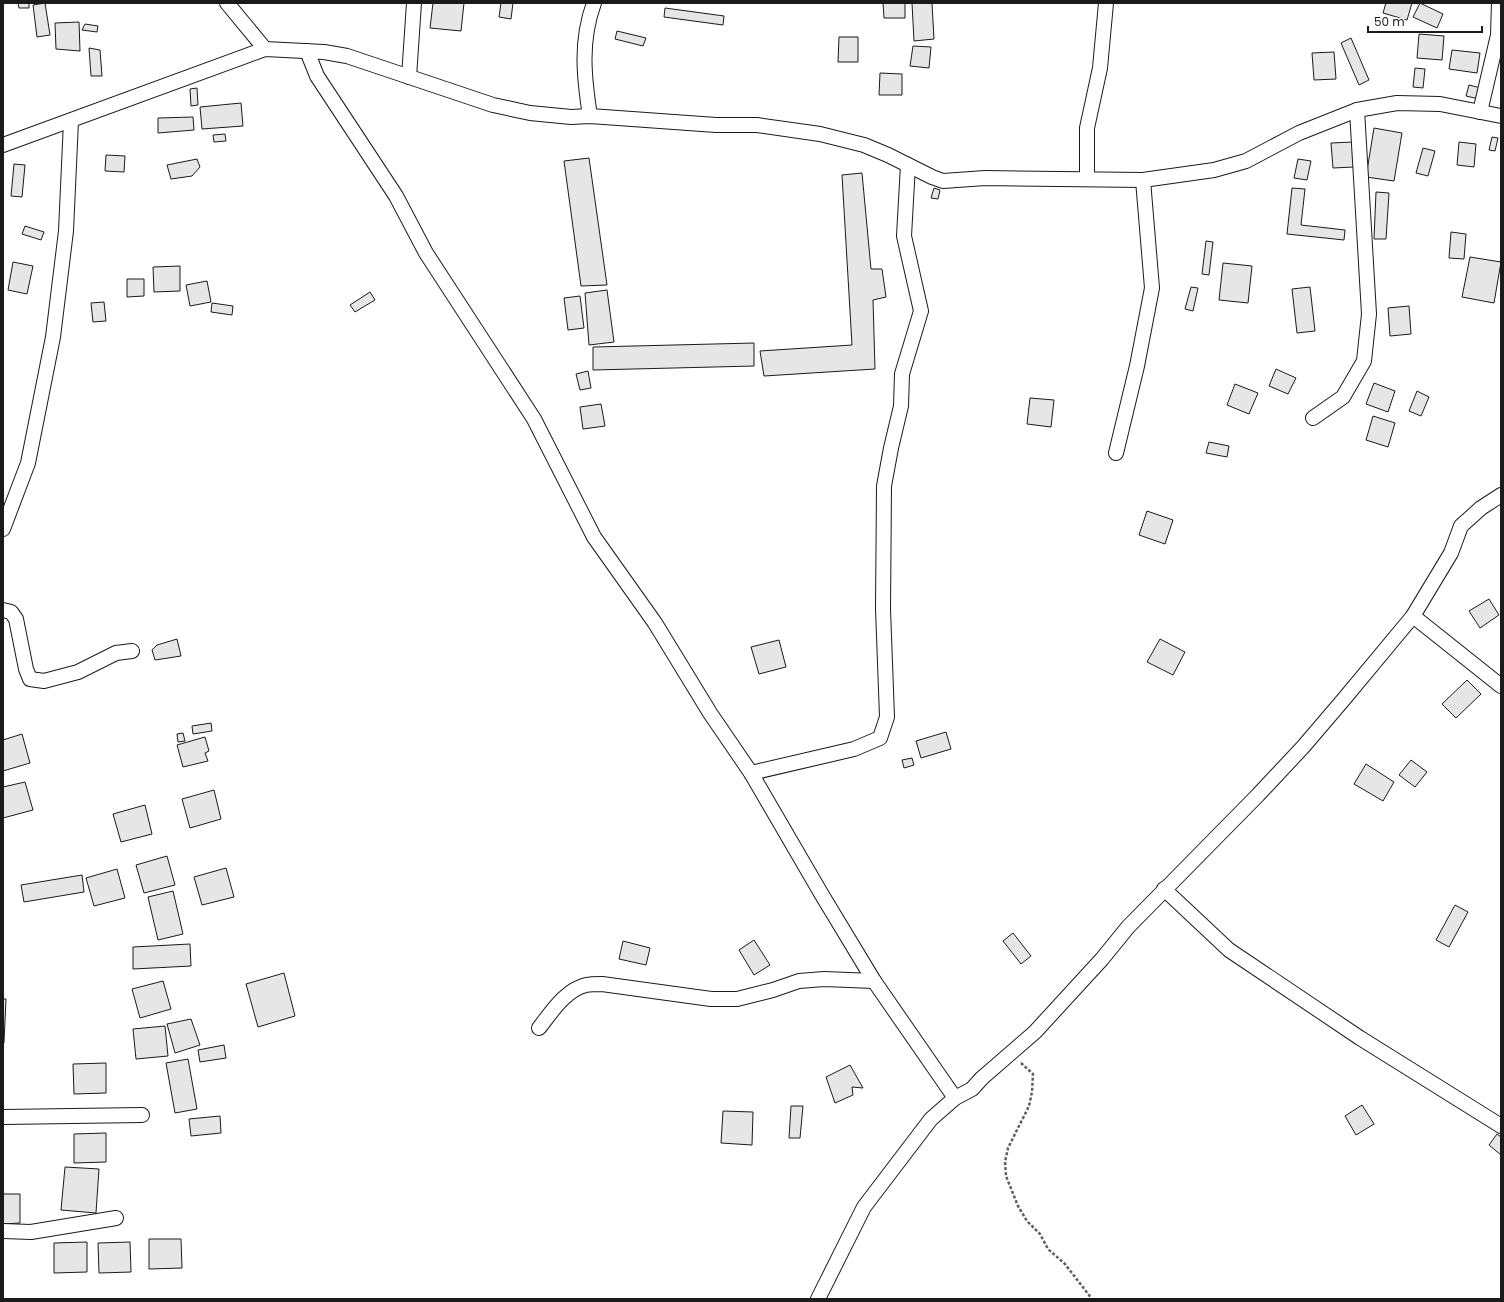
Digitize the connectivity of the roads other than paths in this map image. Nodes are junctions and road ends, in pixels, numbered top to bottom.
1 (227, 3) edge
2 (414, 3) edge
3 (594, 3) edge
4 (1106, 3) edge
5 (1499, 3) edge
6 (265, 49) junction
7 (307, 51) junction
8 (409, 77) junction
9 (1357, 110) junction
10 (1480, 112) junction
11 (590, 116) junction
12 (1501, 116) edge
13 (71, 121) junction
14 (3, 145) edge
15 (908, 165) junction
16 (1087, 179) junction
17 (1143, 180) junction
18 (1313, 418) dead end
19 (1116, 452) dead end
20 (1501, 495) edge
21 (3, 529) edge
22 (3, 610) edge
23 (1414, 616) junction
24 (132, 652) dead end
25 (1501, 686) edge
26 (751, 773) junction
27 (1164, 889) junction
28 (874, 981) junction
29 (539, 1028) dead end
30 (955, 1098) junction
31 (142, 1114) dead end
32 (3, 1117) edge
33 (1501, 1126) edge
34 (116, 1218) dead end
35 (3, 1231) edge
36 (818, 1299) edge

1 - 6 street
2 - 8 street
3 - 11 street
4 - 16 street
5 - 10 street
6 - 7 street
6 - 13 street
7 - 8 street
7 - 26 street
8 - 11 street
9 - 10 street
9 - 17 street
9 - 18 street
10 - 12 street
11 - 15 street
13 - 14 street
13 - 21 street
15 - 16 street
15 - 26 street
16 - 17 street
17 - 19 street
20 - 23 street
22 - 24 street
23 - 25 street
23 - 27 street
26 - 28 street
27 - 30 street
27 - 33 street
28 - 29 street
28 - 30 street
30 - 36 street
31 - 32 street
34 - 35 street

